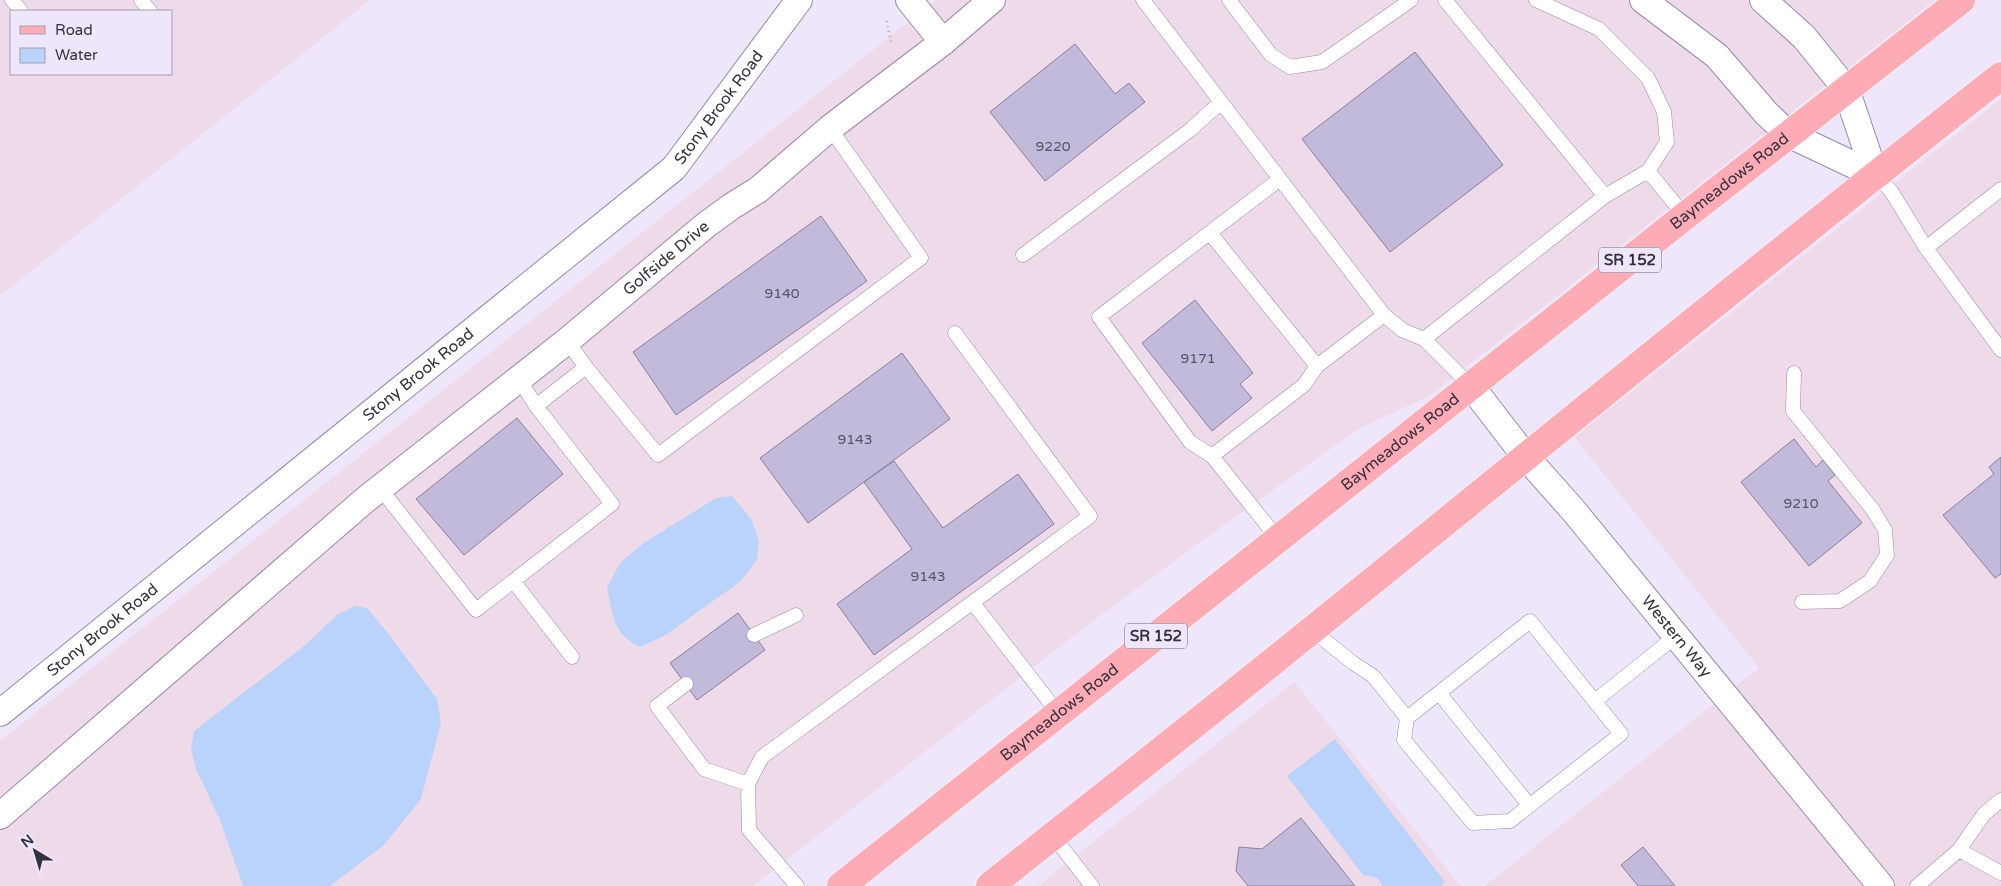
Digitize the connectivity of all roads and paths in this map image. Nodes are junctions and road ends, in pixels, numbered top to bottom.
1 (12, 0) edge
2 (141, 0) edge
3 (799, 0) edge
4 (909, 0) edge
5 (992, 0) edge
6 (1143, 0) edge
7 (1229, 0) edge
8 (1411, 0) edge
9 (1445, 0) edge
10 (1536, 0) edge
11 (1643, 0) edge
12 (1762, 0) edge
13 (1961, 0) edge
14 (20, 10) edge
15 (149, 10) edge
16 (943, 42) junction
17 (2001, 76) edge
18 (1846, 88) junction
19 (1221, 102) junction
20 (830, 128) junction
21 (1788, 134) junction
22 (1648, 171) junction
23 (1875, 174) junction
24 (1280, 179) junction
25 (2001, 189) edge
26 (1605, 196) junction
27 (1684, 216) junction
28 (1210, 233) junction
29 (1926, 248) junction
30 (1023, 255) dead end
31 (1384, 315) junction
32 (955, 333) dead end
33 (1424, 338) junction
34 (567, 341) junction
35 (2001, 350) edge
36 (1317, 366) junction
37 (586, 367) junction
38 (1794, 373) dead end
39 (519, 379) junction
40 (1471, 386) junction
41 (536, 406) junction
42 (1212, 456) junction
43 (1525, 456) junction
44 (380, 488) junction
45 (1278, 539) junction
46 (514, 582) junction
47 (1802, 602) dead end
48 (972, 603) junction
49 (796, 614) dead end
50 (1312, 630) junction
51 (754, 635) dead end
52 (1676, 636) junction
53 (572, 657) dead end
54 (686, 684) dead end
55 (1439, 693) junction
56 (1595, 701) junction
57 (0, 712) edge
58 (1058, 713) junction
59 (1407, 718) junction
60 (748, 784) junction
61 (2001, 800) edge
62 (1529, 805) junction
63 (0, 816) edge
64 (1053, 836) junction
65 (1959, 850) junction
66 (2001, 873) edge
67 (797, 886) edge
68 (841, 886) edge
69 (990, 886) edge
70 (1092, 886) edge
71 (1881, 886) edge
72 (1917, 886) edge

1 - 14 lane
2 - 15 lane
3 - 57 street, Stony Brook Road
4 - 16 street
5 - 16 street, Golfside Drive
6 - 19 lane
7 - 8 lane
9 - 26 lane
10 - 22 lane
11 - 21 street
12 - 18 street
13 - 18 main road, Baymeadows Road / SR 152
16 - 20 street, Golfside Drive
17 - 23 main road
18 - 21 main road, Baymeadows Road / SR 152
18 - 23 street
19 - 24 lane
19 - 30 lane
20 - 34 street, Golfside Drive
20 - 37 lane
21 - 23 street
21 - 27 main road, Baymeadows Road / SR 152
22 - 26 lane
22 - 27 lane
23 - 29 lane
23 - 43 main road
24 - 28 lane
24 - 31 lane
25 - 29 lane
26 - 33 lane
27 - 40 main road, Baymeadows Road / SR 152
28 - 36 lane
28 - 42 lane
29 - 35 lane
31 - 33 lane
31 - 36 lane
32 - 48 lane
33 - 40 lane
34 - 37 lane
34 - 39 street, Golfside Drive
36 - 42 lane
37 - 41 lane
38 - 47 lane
39 - 41 lane
39 - 44 street, Golfside Drive
40 - 43 street, Western Way
40 - 45 main road, Baymeadows Road / SR 152
41 - 46 lane
42 - 45 lane
43 - 50 main road
43 - 52 street, Western Way
44 - 46 lane
44 - 63 street, Golfside Drive
45 - 58 main road, Baymeadows Road / SR 152
46 - 53 lane
48 - 58 lane
48 - 60 lane
49 - 51 lane
50 - 59 lane
50 - 64 main road
52 - 56 lane
52 - 71 street, Western Way
54 - 60 lane
55 - 56 lane
55 - 59 lane
55 - 62 lane
56 - 62 lane
58 - 68 main road, Baymeadows Road / SR 152
59 - 62 lane
60 - 67 lane
61 - 65 lane
64 - 69 main road
64 - 70 lane
65 - 66 lane
65 - 72 lane

